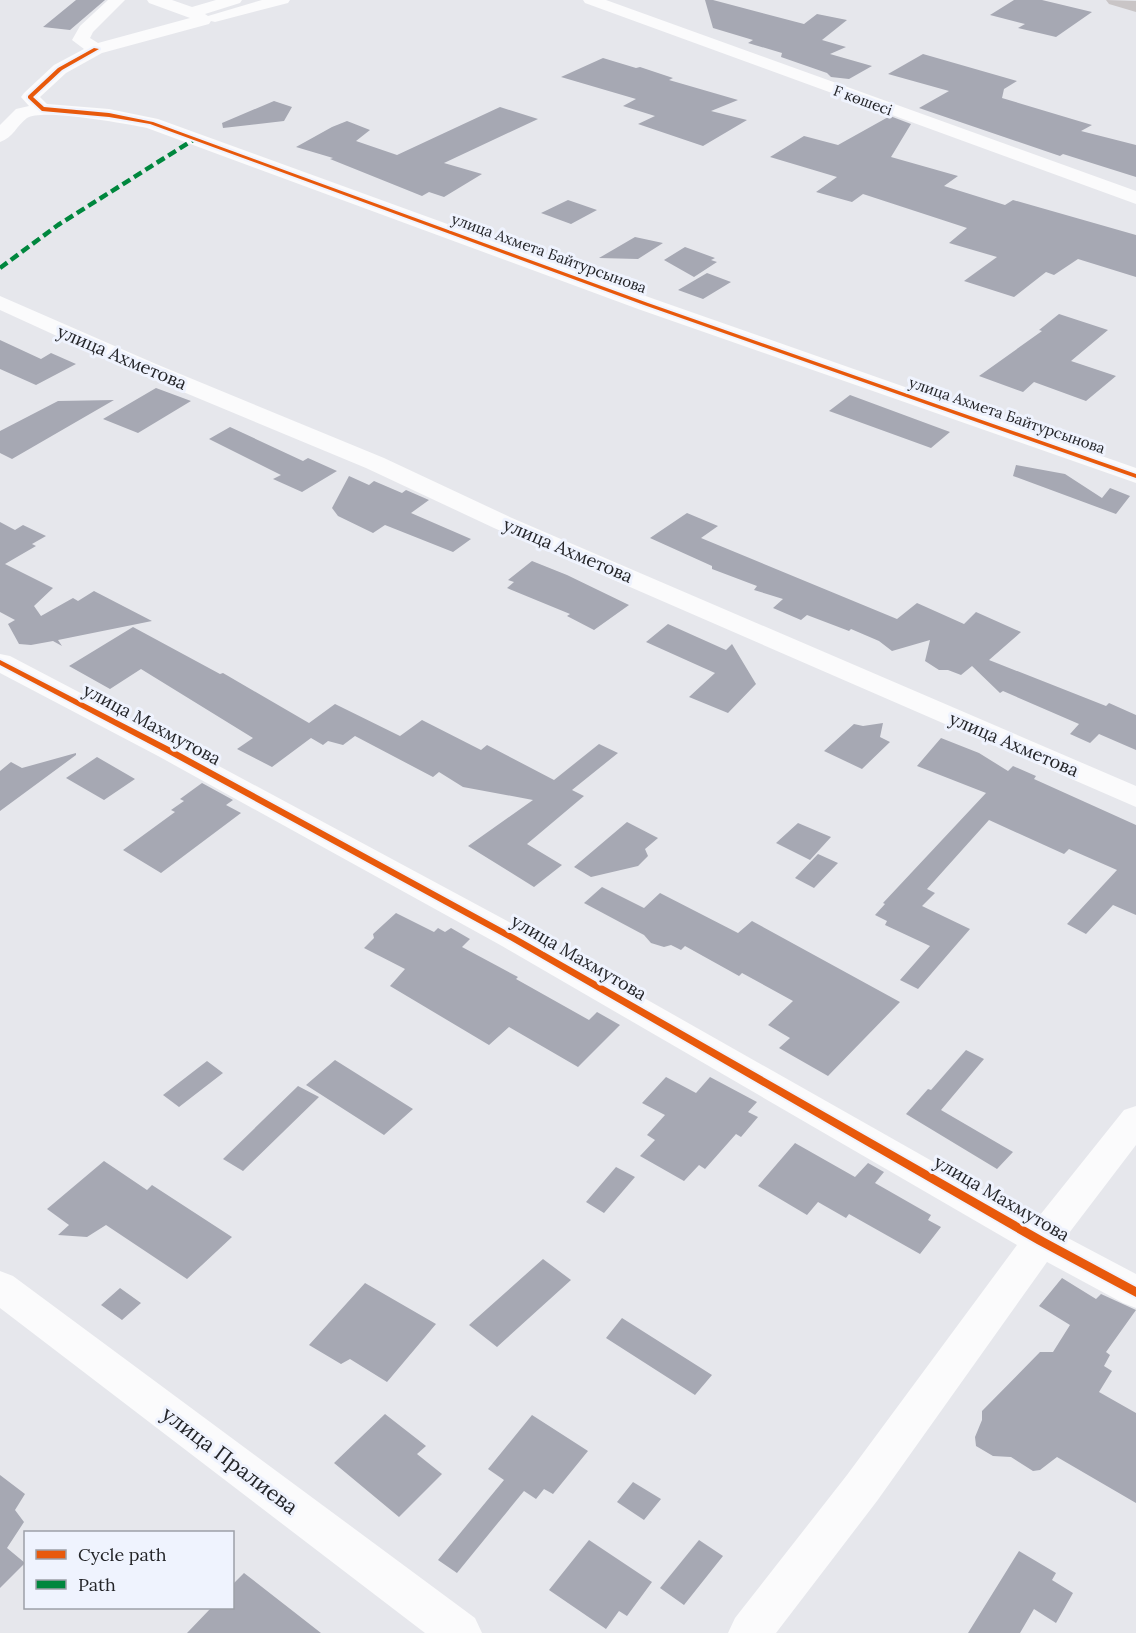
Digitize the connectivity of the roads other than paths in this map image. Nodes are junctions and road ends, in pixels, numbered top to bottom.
1 (117, 0) edge
2 (155, 0) edge
3 (234, 0) edge
4 (282, 0) edge
5 (591, 0) edge
6 (1114, 0) edge
7 (1136, 7) edge
8 (198, 16) junction
9 (96, 49) junction
10 (31, 107) junction
11 (0, 136) edge
12 (1136, 198) edge
13 (0, 302) edge
14 (1136, 476) edge
15 (0, 662) edge
16 (1136, 797) edge
17 (1136, 1119) edge
18 (1041, 1241) junction
19 (0, 1287) edge
20 (1136, 1292) edge
21 (460, 1633) edge
22 (750, 1633) edge

1 - 9 street
2 - 8 street
3 - 8 street
4 - 8 street
5 - 12 street, F көшесі
6 - 7 street
8 - 9 street
9 - 10 street
10 - 11 street
10 - 14 street, улица Ахмета Байтурсынова
13 - 16 street, улица Ахметова
15 - 18 street, улица Махмутова
17 - 18 street
18 - 20 street, улица Махмутова
18 - 22 street
19 - 21 street, улица Пралиева

